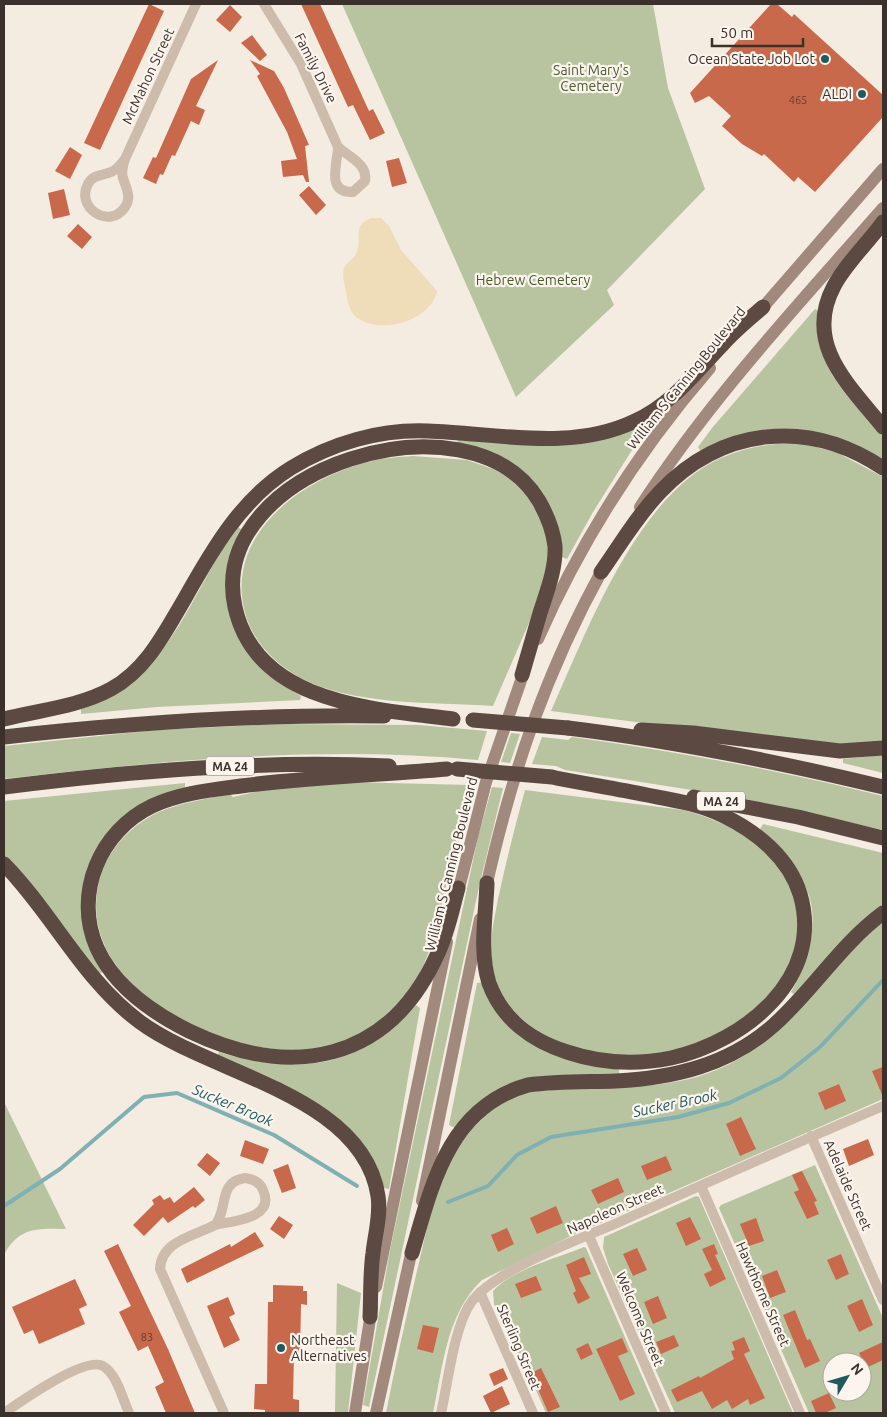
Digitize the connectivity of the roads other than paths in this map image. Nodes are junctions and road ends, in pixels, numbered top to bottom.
1 (196, 4) edge
2 (264, 4) edge
3 (338, 147) dead end
4 (125, 159) junction
5 (883, 169) edge
6 (883, 208) edge
7 (883, 222) edge
8 (763, 307) junction
9 (883, 426) edge
10 (883, 468) edge
11 (601, 572) junction
12 (522, 675) junction
13 (453, 718) junction
14 (4, 719) edge
15 (585, 730) junction
16 (4, 737) edge
17 (883, 748) edge
18 (452, 769) junction
19 (554, 778) junction
20 (4, 787) edge
21 (883, 787) edge
22 (883, 838) edge
23 (4, 864) edge
24 (488, 883) junction
25 (458, 888) junction
26 (883, 913) edge
27 (883, 1106) edge
28 (811, 1136) junction
29 (701, 1186) junction
30 (215, 1225) junction
31 (588, 1236) junction
32 (412, 1253) junction
33 (480, 1292) junction
34 (883, 1300) edge
35 (370, 1317) junction
36 (4, 1413) edge
37 (129, 1413) edge
38 (224, 1413) edge
39 (355, 1413) edge
40 (376, 1413) edge
41 (441, 1413) edge
42 (533, 1413) edge
43 (666, 1413) edge
44 (800, 1413) edge

1 - 4 street, McMahon Street
2 - 3 street, Family Drive
4 - 4 street, McMahon Street
5 - 8 main road, William S Canning Boulevard
6 - 11 main road
7 - 9 highway
8 - 12 main road, William S Canning Boulevard
8 - 14 highway
10 - 11 highway
11 - 24 main road
12 - 13 highway
12 - 25 main road, William S Canning Boulevard
13 - 15 highway, bridge
13 - 16 highway
15 - 17 highway
15 - 21 highway
18 - 19 highway, MA 24, bridge
18 - 20 highway, MA 24
18 - 25 highway
19 - 22 highway, MA 24
19 - 24 highway
23 - 35 highway
24 - 32 main road
25 - 35 main road, William S Canning Boulevard
26 - 32 highway
27 - 28 street, Napoleon Street
28 - 29 street, Napoleon Street
28 - 34 street, Adelaide Street
29 - 31 street, Napoleon Street
29 - 44 street, Hawthorne Street
30 - 30 street
30 - 38 street
31 - 33 street, Napoleon Street
31 - 43 street, Welcome Street
32 - 40 main road
33 - 41 street, Napoleon Street
33 - 42 street, Sterling Street
35 - 39 main road, William S Canning Boulevard
36 - 37 street

